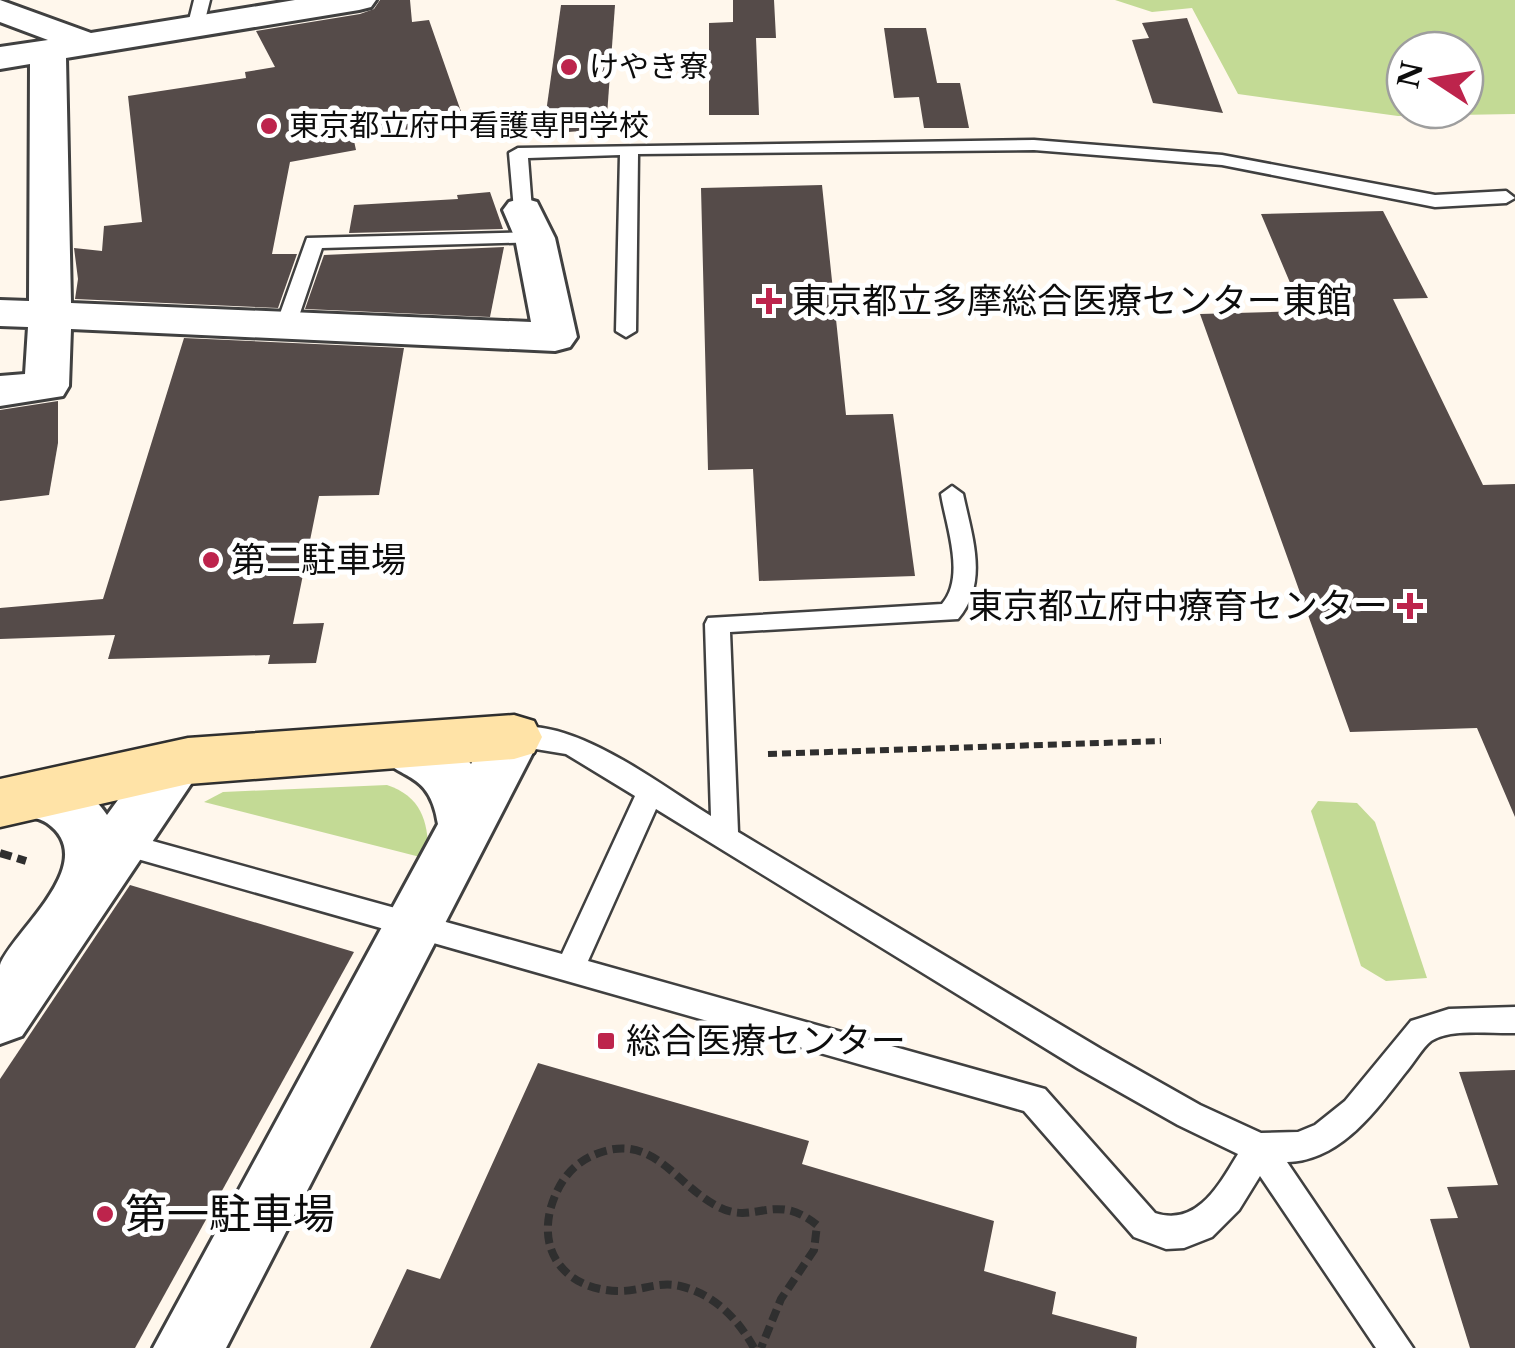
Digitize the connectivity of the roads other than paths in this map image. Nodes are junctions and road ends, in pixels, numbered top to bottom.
1 (360, 0) edge
2 (0, 10) edge
3 (199, 14) edge
4 (86, 46) junction
5 (48, 52) junction
6 (0, 58) edge
7 (629, 149) junction
8 (1506, 197) dead end
9 (529, 224) junction
10 (0, 314) edge
11 (50, 318) junction
12 (286, 325) junction
13 (626, 331) dead end
14 (0, 391) edge
15 (952, 494) dead end
16 (514, 737) junction
17 (401, 746) junction
18 (174, 765) junction
19 (650, 792) junction
20 (19, 800) edge
21 (467, 826) junction
22 (725, 838) junction
23 (105, 864) junction
24 (414, 925) junction
25 (570, 969) junction
26 (0, 1016) edge
27 (1515, 1020) edge
28 (1259, 1148) junction
29 (1386, 1342) edge
30 (188, 1348) edge

1 - 3 street
2 - 4 street
3 - 4 street
4 - 5 street
5 - 6 street
5 - 11 street
7 - 8 lane
7 - 9 lane
7 - 13 lane
9 - 12 lane
9 - 12 street
10 - 11 street
11 - 12 street
11 - 14 street
15 - 22 lane
16 - 17 street
16 - 19 lane
16 - 21 street
17 - 18 street
17 - 21 street
18 - 20 street
18 - 23 street
19 - 22 lane
19 - 25 lane
20 - 23 street
21 - 24 street
22 - 28 lane
23 - 24 lane
23 - 26 street
24 - 25 lane
24 - 30 street
25 - 28 lane
27 - 28 lane
28 - 29 lane

